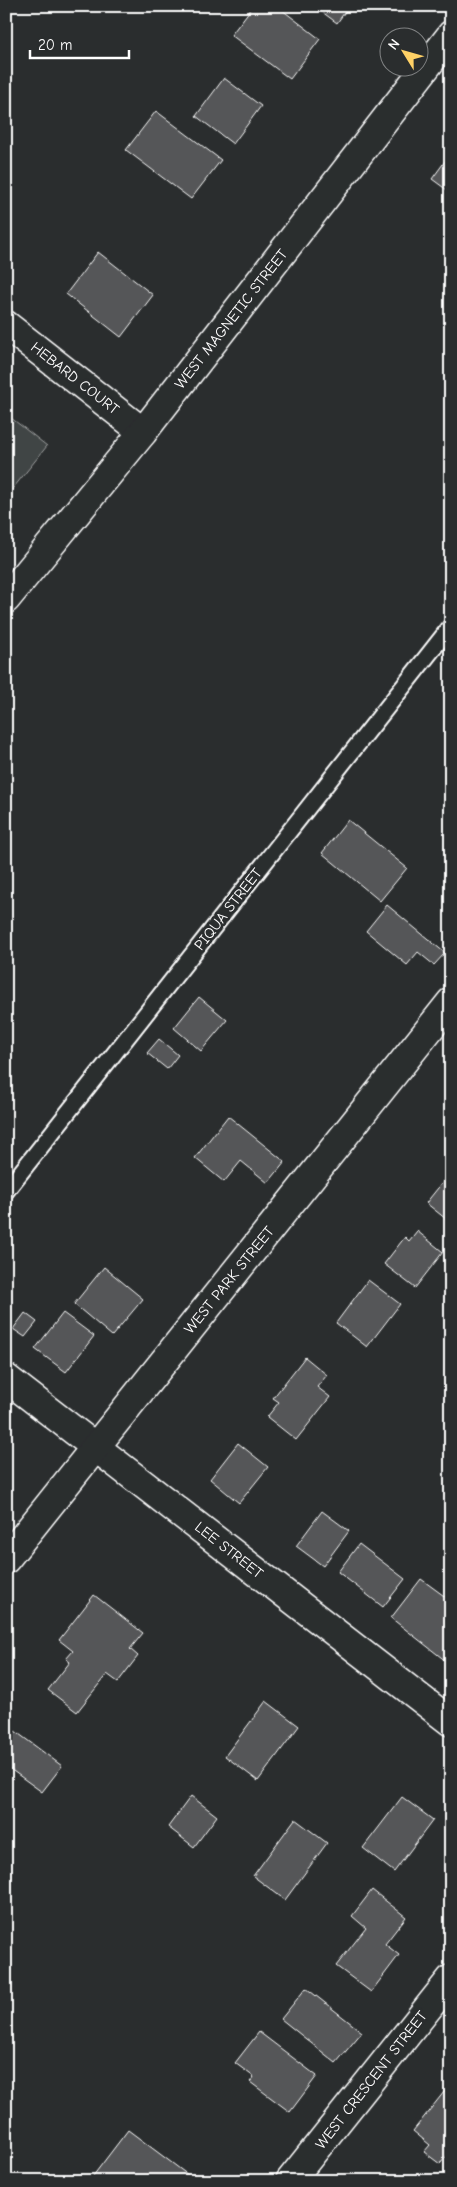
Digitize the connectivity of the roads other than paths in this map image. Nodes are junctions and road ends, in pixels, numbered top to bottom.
1 (451, 35) edge
2 (6, 325) edge
3 (143, 432) junction
4 (6, 599) edge
5 (451, 626) edge
6 (451, 1002) edge
7 (6, 1191) edge
8 (6, 1378) edge
9 (97, 1446) junction
10 (6, 1559) edge
11 (451, 1722) edge
12 (451, 1979) edge
13 (290, 2181) edge

1 - 3 street, WEST MAGNETIC STREET
2 - 3 street, HEBARD COURT
3 - 4 street, WEST MAGNETIC STREET
5 - 7 lane, PIQUA STREET
6 - 9 street, WEST PARK STREET
8 - 9 street, LEE STREET
9 - 10 street, WEST PARK STREET
9 - 11 street, LEE STREET
12 - 13 street, WEST CRESCENT STREET

